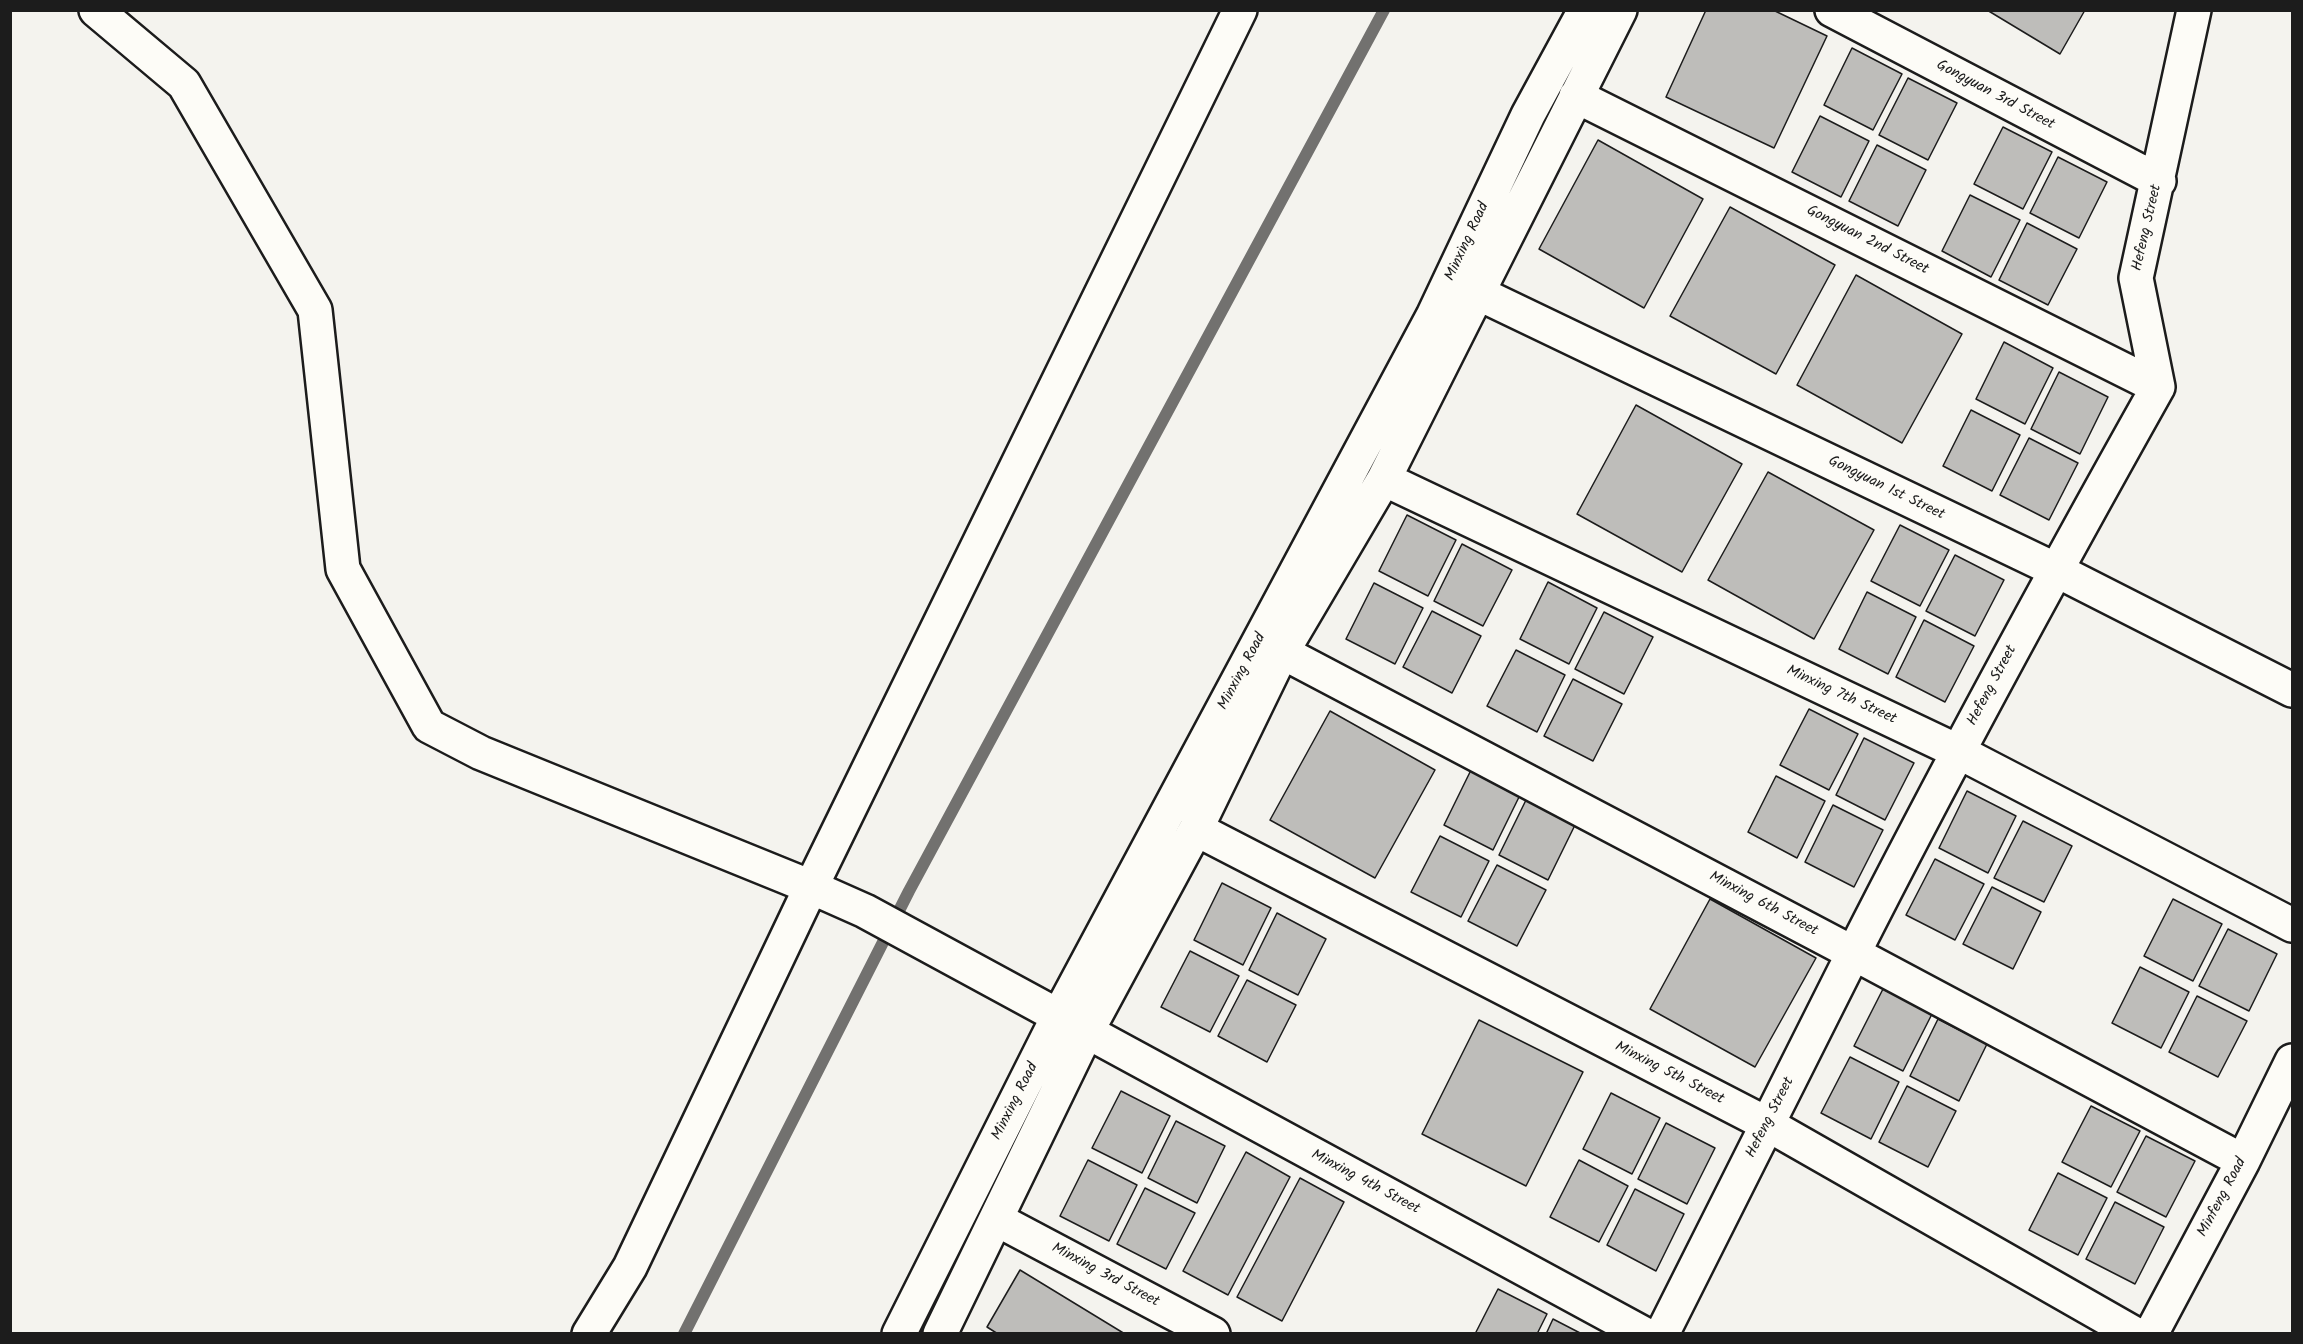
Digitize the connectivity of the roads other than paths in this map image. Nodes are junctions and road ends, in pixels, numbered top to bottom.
1 (96, 10) edge
2 (1240, 10) edge
3 (1585, 10) edge
4 (1620, 10) edge
5 (1832, 10) edge
6 (2194, 10) edge
7 (1576, 96) junction
8 (2158, 180) junction
9 (1478, 293) junction
10 (2158, 387) junction
11 (1384, 479) junction
12 (2056, 570) junction
13 (1282, 652) junction
14 (2292, 690) edge
15 (1959, 752) junction
16 (1196, 830) junction
17 (812, 887) junction
18 (2292, 925) edge
19 (1853, 953) junction
20 (1058, 1017) junction
21 (1086, 1033) junction
22 (2292, 1061) edge
23 (1767, 1124) junction
24 (2243, 1161) junction
25 (996, 1219) junction
26 (589, 1334) edge
27 (899, 1334) edge
28 (940, 1334) edge
29 (1213, 1334) edge
30 (1644, 1334) edge
31 (1662, 1334) edge
32 (2135, 1334) edge
33 (2151, 1334) edge

1 - 17 street, Minxing 4th Street
2 - 17 street
3 - 20 street, Minxing Road
4 - 7 street, Minxing Road
5 - 8 street, Gongyuan 3rd Street
6 - 8 street, Hefeng Street
7 - 9 street, Minxing Road
7 - 10 street, Gongyuan 2nd Street
8 - 10 street, Hefeng Street
9 - 11 street, Minxing Road
9 - 12 street, Gongyuan 1st Street
10 - 12 street, Hefeng Street
11 - 13 street, Minxing Road
11 - 15 street, Minxing 7th Street
12 - 14 street, Gongyuan 1st Street
12 - 15 street, Hefeng Street
13 - 16 street, Minxing Road
13 - 19 street, Minxing 6th Street
15 - 18 street, Minxing 7th Street
15 - 19 street, Hefeng Street
16 - 21 street, Minxing Road
16 - 23 street, Minxing 5th Street
17 - 20 street, Minxing 4th Street
17 - 26 street
19 - 23 street, Hefeng Street
19 - 24 street, Minxing 6th Street
20 - 21 street, Minxing 4th Street
20 - 27 street, Minxing Road
21 - 25 street, Minxing Road
21 - 30 street, Minxing 4th Street
22 - 24 street, Minfeng Road
23 - 31 street, Hefeng Street
23 - 32 street, Minxing 5th Street
24 - 33 street, Minfeng Road
25 - 28 street, Minxing Road
25 - 29 street, Minxing 3rd Street

